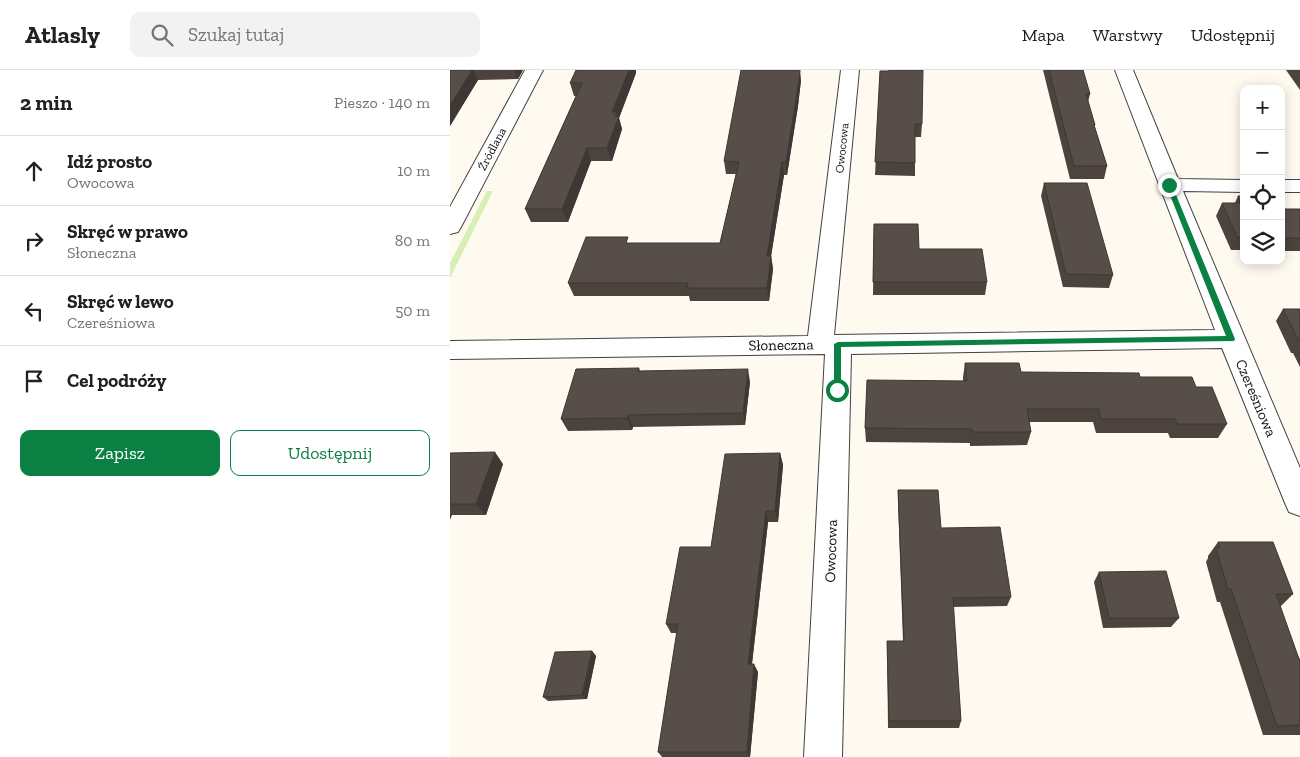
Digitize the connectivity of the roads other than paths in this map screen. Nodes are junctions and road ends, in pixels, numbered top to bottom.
1 (534, 70) edge
2 (850, 70) edge
3 (1124, 70) edge
4 (1169, 185) junction
5 (1240, 186) edge
6 (1285, 186) edge
7 (1300, 186) edge
8 (450, 228) edge
9 (1231, 339) junction
10 (829, 345) junction
11 (450, 350) edge
12 (1300, 503) edge
13 (823, 757) edge

1 - 8 street, Źródlana
2 - 10 street, Owocowa
3 - 4 street, Czereśniowa
4 - 5 street
4 - 9 street, Czereśniowa
6 - 7 street
9 - 10 street, Słoneczna
9 - 12 street, Czereśniowa
10 - 11 street, Słoneczna
10 - 13 street, Owocowa

